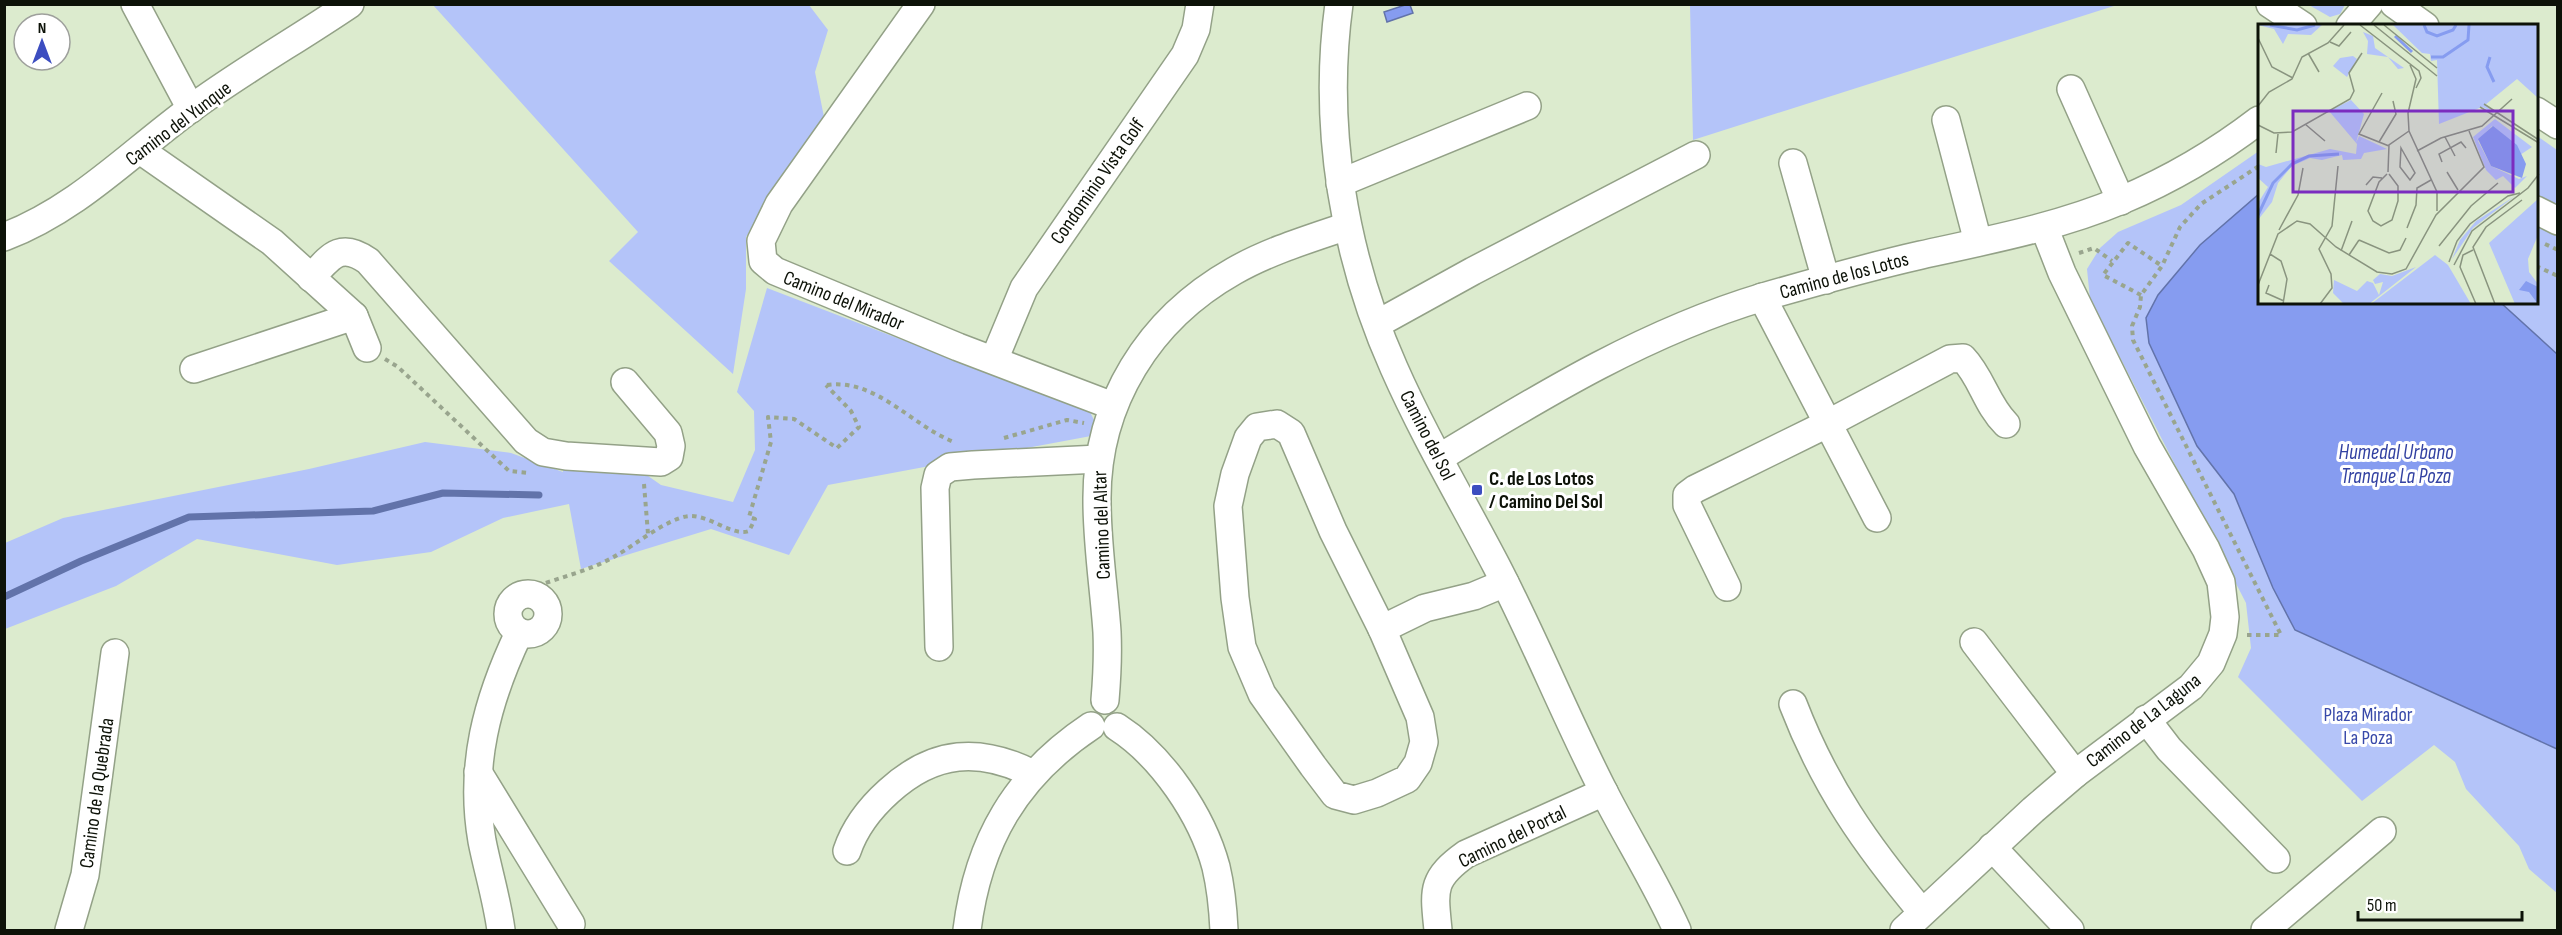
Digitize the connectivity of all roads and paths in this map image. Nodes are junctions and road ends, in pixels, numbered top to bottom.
1 (135, 4) edge
2 (350, 4) edge
3 (921, 4) edge
4 (1200, 4) edge
5 (1339, 4) edge
6 (2270, 4) edge
7 (2369, 4) edge
8 (2394, 4) edge
9 (2299, 24) edge
10 (2352, 24) edge
11 (2422, 24) edge
12 (2071, 89) dead end
13 (1527, 106) dead end
14 (190, 109) junction
15 (2538, 112) edge
16 (1946, 120) dead end
17 (2258, 121) edge
18 (2558, 126) edge
19 (140, 150) junction
20 (1696, 155) dead end
21 (1793, 163) dead end
22 (2258, 167) edge
23 (1340, 183) junction
24 (2121, 201) junction
25 (2538, 211) edge
26 (2558, 221) edge
27 (1347, 226) junction
28 (2044, 227) junction
29 (4, 237) edge
30 (1978, 242) junction
31 (2058, 261) junction
32 (2112, 261) junction
33 (2162, 266) junction
34 (2538, 267) edge
35 (2558, 276) edge
36 (311, 278) junction
37 (1826, 280) junction
38 (2140, 295) junction
39 (1762, 297) junction
40 (354, 316) junction
41 (1377, 324) junction
42 (367, 348) joint
43 (994, 360) junction
44 (194, 369) dead end
45 (625, 382) dead end
46 (1110, 413) junction
47 (1827, 424) junction
48 (2006, 424) dead end
49 (1002, 439) dead end
50 (957, 444) dead end
51 (1439, 458) junction
52 (1099, 459) junction
53 (537, 473) dead end
54 (644, 478) dead end
55 (1877, 518) dead end
56 (648, 534) junction
57 (1501, 575) junction
58 (1727, 587) dead end
59 (536, 596) joint
60 (1382, 629) junction
61 (2223, 634) junction
62 (1974, 642) dead end
63 (939, 647) dead end
64 (115, 653) dead end
65 (1793, 704) dead end
66 (2146, 719) junction
67 (1104, 726) junction
68 (478, 771) junction
69 (1033, 774) junction
70 (2075, 774) junction
71 (1604, 792) junction
72 (2382, 831) dead end
73 (1992, 847) junction
74 (847, 851) dead end
75 (2276, 859) dead end
76 (1913, 921) edge
77 (571, 924) dead end
78 (69, 930) edge
79 (501, 930) edge
80 (967, 930) edge
81 (1224, 930) edge
82 (1438, 930) edge
83 (1677, 930) edge
84 (2070, 930) edge
85 (2265, 930) edge

1 - 14 street
2 - 14 street, Camino del Yunque
3 - 43 street, Camino del Mirador
4 - 43 street, Condominio Vista Golf
5 - 23 street, Camino del Sol
6 - 9 street
7 - 10 street
8 - 11 street
12 - 24 street
13 - 23 street
14 - 19 street, Camino del Yunque
15 - 18 street
16 - 30 street
17 - 24 street, Camino de los Lotos
19 - 29 street, Camino del Yunque
19 - 36 street
20 - 41 street
21 - 37 street
22 - 33 path
23 - 27 street, Camino del Sol
24 - 28 street, Camino de los Lotos
25 - 26 street
27 - 41 street, Camino del Sol
27 - 46 street, Camino del Altar
28 - 30 street, Camino de los Lotos
28 - 31 street, Camino de La Laguna
30 - 37 street, Camino de los Lotos
31 - 32 path
31 - 61 street, Camino de La Laguna
32 - 33 path
32 - 38 path
33 - 38 path
34 - 35 path
36 - 40 street
36 - 45 street
37 - 39 street, Camino de los Lotos
38 - 61 path
39 - 47 street
39 - 51 street, Camino de los Lotos
40 - 42 street
40 - 44 street
41 - 51 street, Camino del Sol
42 - 53 path
43 - 46 street, Camino del Mirador
46 - 49 path
46 - 52 street, Camino del Altar
47 - 48 street
47 - 55 street
47 - 58 street
50 - 56 path
51 - 57 street, Camino del Sol
52 - 63 street
52 - 67 street, Camino del Altar
54 - 56 path
56 - 59 path
57 - 60 street
57 - 71 street, Camino del Sol
59 - 68 street
60 - 60 street
61 - 66 street, Camino de La Laguna
62 - 70 street
64 - 78 street, Camino de la Quebrada
65 - 76 street
66 - 70 street, Camino de La Laguna
66 - 75 street
67 - 69 street
67 - 81 street
68 - 77 street
68 - 79 street
69 - 74 street
69 - 80 street
70 - 73 street, Camino de La Laguna
71 - 82 street, Camino del Portal
71 - 83 street, Camino del Sol
72 - 85 street
73 - 76 street, Camino de La Laguna
73 - 84 street

